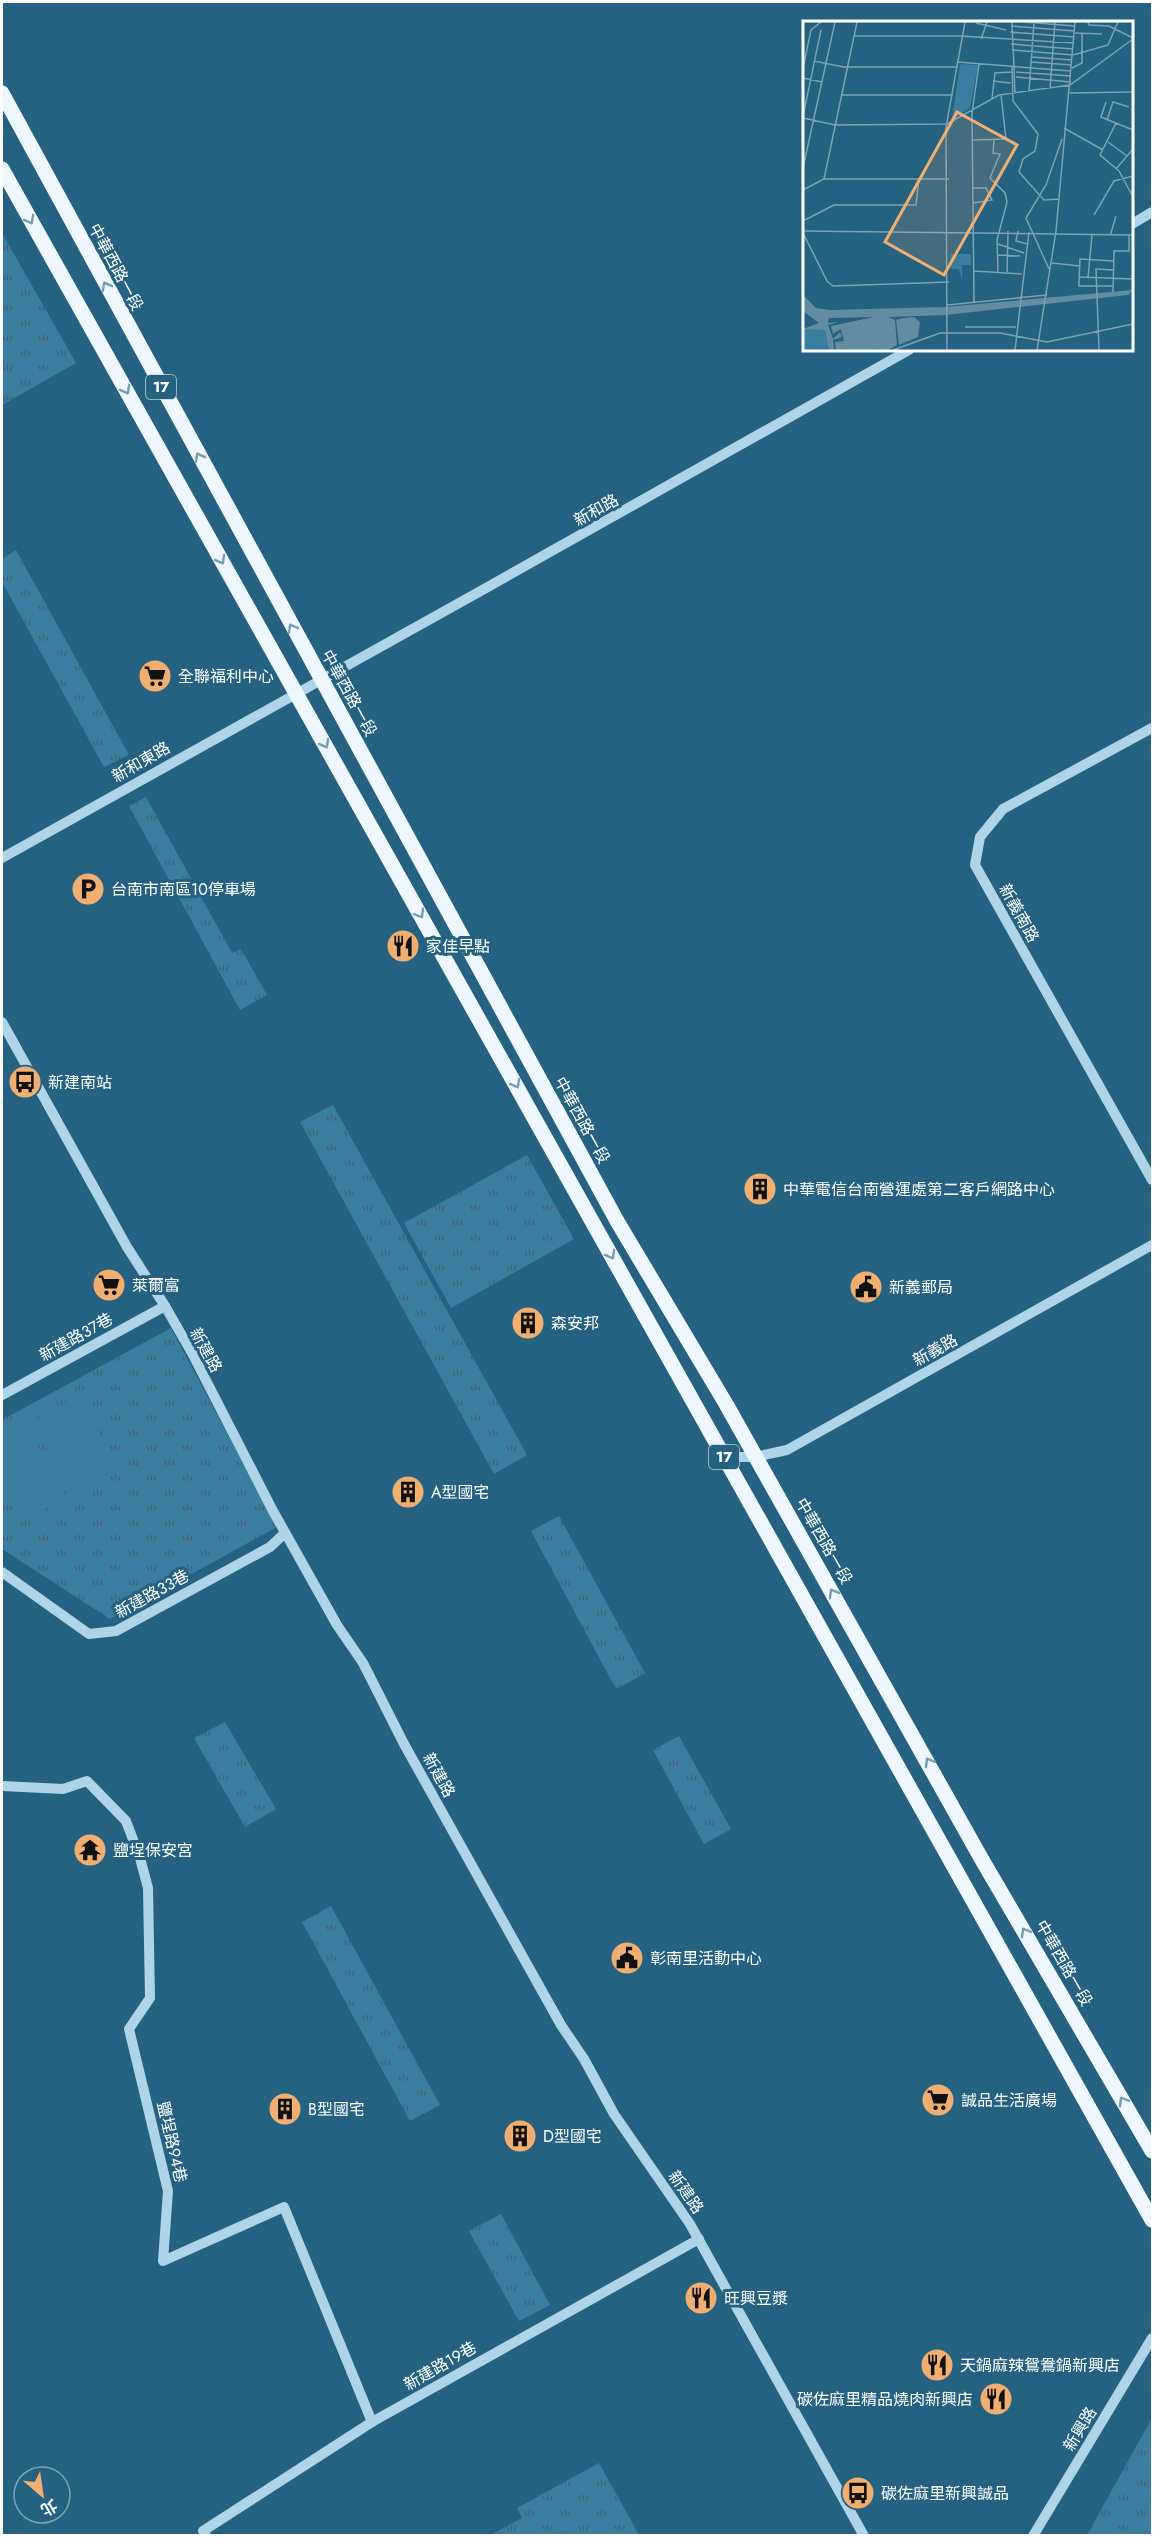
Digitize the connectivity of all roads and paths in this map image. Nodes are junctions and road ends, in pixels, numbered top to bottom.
1 (2, 93) edge
2 (2, 169) edge
3 (1152, 212) edge
4 (1133, 223) edge
5 (907, 351) edge
6 (321, 679) junction
7 (296, 693) junction
8 (1152, 728) edge
9 (2, 858) edge
10 (2, 1022) edge
11 (1152, 1180) edge
12 (1152, 1245) edge
13 (165, 1305) junction
14 (2, 1395) edge
15 (724, 1457) junction
16 (755, 1457) junction
17 (285, 1533) junction
18 (2, 1572) edge
19 (2, 1786) edge
20 (1152, 2151) edge
21 (1152, 2220) edge
22 (699, 2239) junction
23 (1152, 2338) edge
24 (372, 2422) junction
25 (204, 2533) edge
26 (864, 2535) edge
27 (1033, 2535) edge

6 -> 1 main road, 中華西路一段 / 17
2 -> 7 main road, 17
3 - 4 street
5 - 6 street, 新和路
6 - 7 street, 新和路
6 - 16 main road, 中華西路一段 / 17
7 - 9 street, 新和東路
7 -> 15 main road, 17
8 - 11 street, 新義南路
10 - 13 street, 新建路
12 - 16 street, 新義路
13 - 14 street, 新建路37巷
13 - 17 street, 新建路
15 - 16 street, 新義路
15 - 21 main road, 17
20 -> 16 main road, 中華西路一段 / 17
17 - 18 street, 新建路33巷
17 - 22 street, 新建路
19 - 24 street, 鹽埕路94巷
22 - 24 street, 新建路19巷
22 - 26 street, 新建路
23 - 27 street, 新興路
24 - 25 street, 新建路19巷

